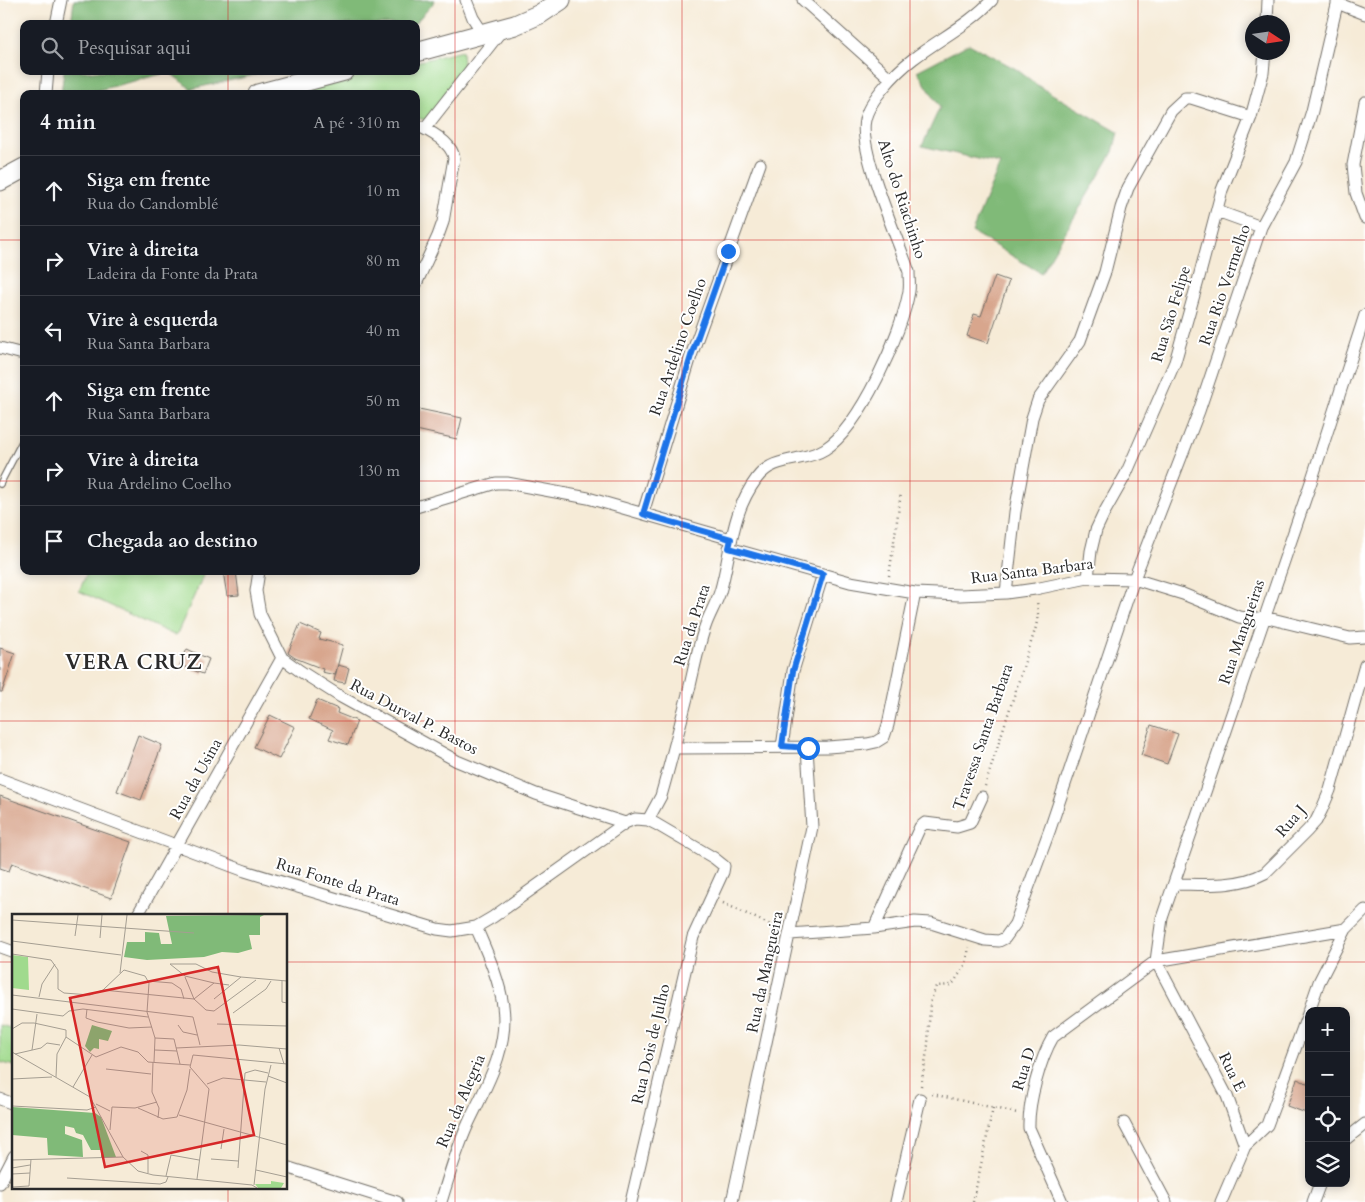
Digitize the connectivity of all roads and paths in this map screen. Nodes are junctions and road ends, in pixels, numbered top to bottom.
1 (61, 0) edge
2 (466, 0) edge
3 (561, 0) edge
4 (803, 0) edge
5 (992, 0) edge
6 (1268, 0) edge
7 (1338, 2) edge
8 (1365, 14) edge
9 (1267, 15) edge
10 (57, 20) edge
11 (502, 30) junction
12 (484, 35) junction
13 (420, 51) edge
14 (1264, 60) edge
15 (48, 75) edge
16 (330, 75) edge
17 (891, 79) junction
18 (46, 90) edge
19 (276, 90) edge
20 (1365, 102) edge
21 (1251, 117) junction
22 (420, 127) edge
23 (760, 164) dead end
24 (20, 170) edge
25 (0, 181) edge
26 (1216, 211) junction
27 (1365, 218) edge
28 (1262, 227) junction
29 (420, 275) edge
30 (1365, 315) edge
31 (0, 348) edge
32 (20, 353) edge
33 (20, 446) edge
34 (0, 484) edge
35 (900, 493) dead end
36 (420, 506) edge
37 (643, 514) junction
38 (730, 544) junction
39 (823, 574) junction
40 (258, 575) edge
41 (1088, 578) junction
42 (1134, 578) junction
43 (888, 587) junction
44 (1035, 589) junction
45 (916, 593) junction
46 (1006, 593) junction
47 (1264, 617) junction
48 (1365, 637) edge
49 (282, 658) junction
50 (1365, 665) edge
51 (782, 746) junction
52 (675, 748) junction
53 (808, 748) junction
54 (0, 779) edge
55 (982, 797) joint
56 (648, 820) junction
57 (625, 823) junction
58 (176, 846) junction
59 (1174, 884) junction
60 (711, 897) junction
61 (1365, 910) edge
62 (138, 914) edge
63 (476, 927) junction
64 (874, 928) junction
65 (1346, 929) junction
66 (790, 934) junction
67 (971, 936) junction
68 (0, 947) edge
69 (12, 951) edge
70 (1156, 961) junction
71 (1310, 1007) edge
72 (1305, 1022) edge
73 (920, 1095) junction
74 (0, 1099) edge
75 (12, 1103) edge
76 (994, 1108) junction
77 (1029, 1115) junction
78 (1124, 1123) dead end
79 (1365, 1124) edge
80 (1350, 1136) edge
81 (1244, 1146) junction
82 (12, 1160) edge
83 (288, 1168) edge
84 (0, 1183) edge
85 (1319, 1187) edge
86 (397, 1202) edge
87 (442, 1202) edge
88 (631, 1202) edge
89 (732, 1202) edge
90 (896, 1202) edge
91 (973, 1202) edge
92 (1062, 1202) edge
93 (1166, 1202) edge
94 (1221, 1202) edge
95 (1313, 1202) edge

1 - 10 street
2 - 12 street
3 - 11 main road
4 - 17 street
5 - 17 street, Alto do Riachinho
6 - 9 street
7 - 8 street
7 - 28 street, Rua Rio Vermelho
11 - 12 main road
11 - 22 street
12 - 13 main road
14 - 21 street, Rua São Felipe
15 - 18 street
16 - 19 main road
17 - 38 street, Alto do Riachinho
20 - 27 street
21 - 26 street, Rua São Felipe
21 - 46 street
22 - 29 street
23 - 37 street, Rua Ardelino Coelho
24 - 25 main road
26 - 28 street
26 - 41 street, Rua São Felipe
28 - 42 street, Rua Rio Vermelho
30 - 47 street, Rua Mangueiras
31 - 32 street
33 - 34 lane
35 - 43 path
36 - 37 street, Rua Santa Barbara
37 - 38 street, Rua Santa Barbara
38 - 39 street, Rua Santa Barbara
38 - 52 street, Rua da Prata
39 - 43 street, Rua Santa Barbara
39 - 51 street
40 - 49 street, Rua Durval P. Bastos
41 - 42 street, Rua Santa Barbara
41 - 44 street, Rua Santa Barbara
42 - 47 street
42 - 67 street, Rua Rio Vermelho
43 - 45 street, Rua Santa Barbara
44 - 46 street, Rua Santa Barbara
44 - 55 path, Travessa Santa Barbara
45 - 46 street, Rua Santa Barbara
45 - 53 street
47 - 48 street
47 - 59 street, Rua Mangueiras
49 - 57 street, Rua Durval P. Bastos
49 - 58 street, Rua da Usina
50 - 59 street, Rua J
51 - 52 street
51 - 53 street
52 - 56 street
53 - 66 street, Rua da Mangueira
54 - 58 street, Rua Fonte da Prata
55 - 64 street, Travessa Santa Barbara
56 - 57 street, Rua Fonte da Prata
56 - 60 street
57 - 63 street, Rua Fonte da Prata
58 - 62 street, Rua da Usina
58 - 63 street, Rua Fonte da Prata
59 - 70 street, Rua Mangueiras
60 - 66 path
60 - 88 street, Rua Dois de Julho
61 - 65 street
63 - 87 street, Rua da Alegria
64 - 66 street
64 - 67 street
65 - 70 street
65 - 71 street
66 - 89 street, Rua da Mangueira
67 - 73 path
68 - 69 street
70 - 77 street, Rua D
70 - 81 street, Rua E
72 - 81 street
73 - 76 path
73 - 90 street
74 - 75 street
76 - 77 path
76 - 91 path
77 - 92 street, Rua D
78 - 93 street
79 - 80 street
81 - 94 street
82 - 84 street
83 - 86 street
85 - 95 street

